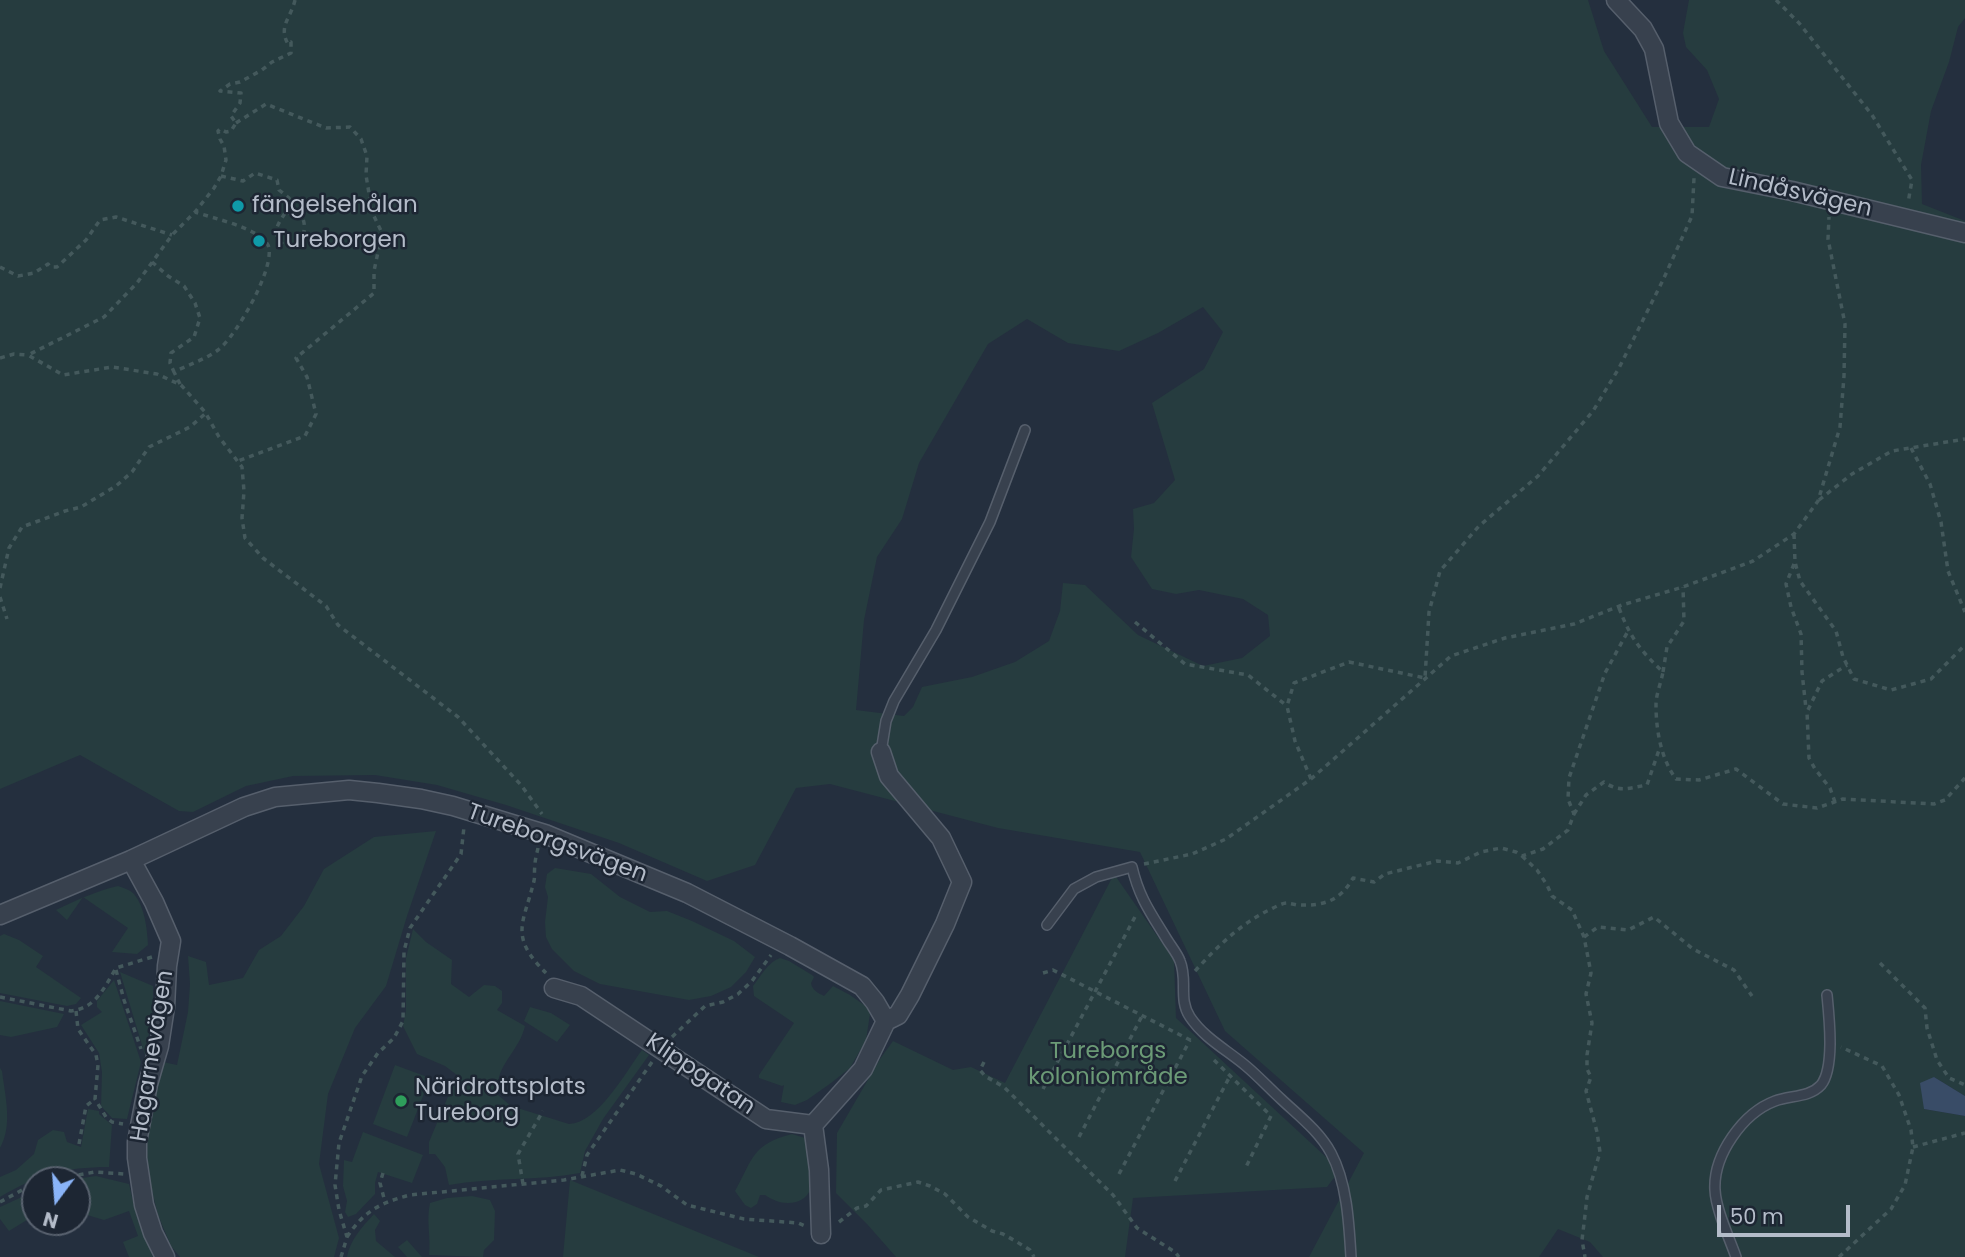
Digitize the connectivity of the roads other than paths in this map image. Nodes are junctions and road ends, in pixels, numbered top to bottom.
1 (1616, 0) edge
2 (1965, 233) edge
3 (1025, 430) dead end
4 (881, 752) joint
5 (131, 860) junction
6 (0, 915) edge
7 (1047, 925) dead end
8 (553, 983) road end
9 (1827, 995) dead end
10 (886, 1021) junction
11 (813, 1125) junction
12 (821, 1234) road end
13 (165, 1257) edge
14 (1351, 1257) edge
15 (1736, 1257) edge

1 - 2 street, Lindåsvägen
3 - 4 lane
4 - 10 street
5 - 6 street, Tureborgsvägen
5 - 10 street, Tureborgsvägen
5 - 13 street, Hagarnevägen
7 - 14 lane
8 - 11 street, Klippgatan
9 - 15 lane
10 - 11 street
11 - 12 street

